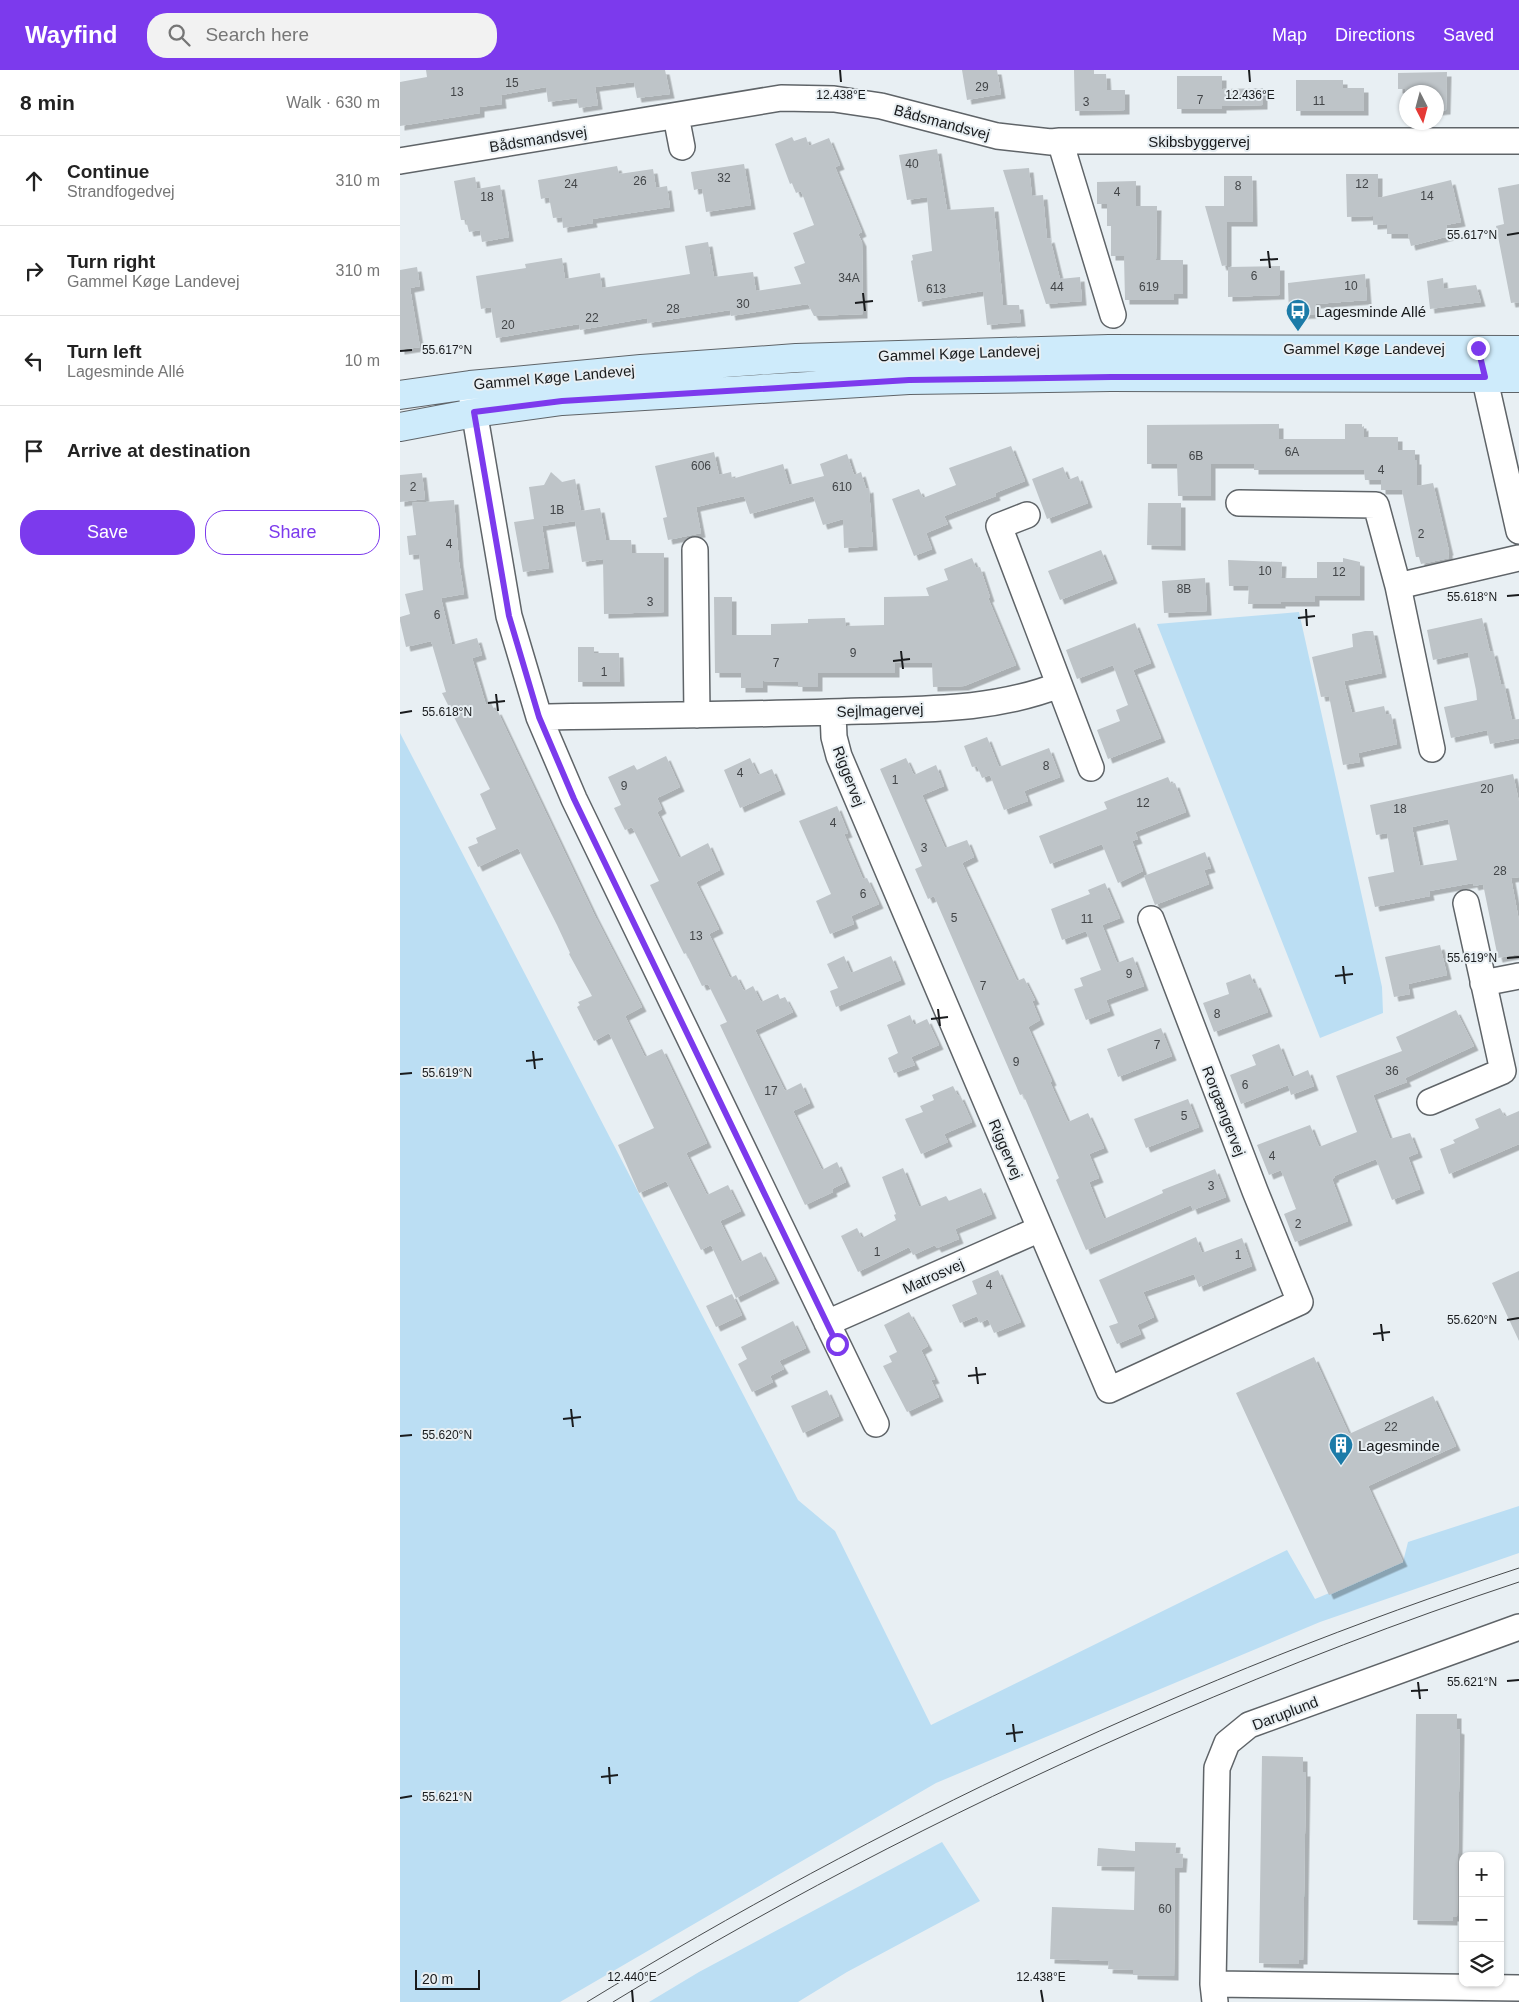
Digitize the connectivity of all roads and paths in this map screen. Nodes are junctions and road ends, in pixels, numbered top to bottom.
1 (676, 116) junction
2 (1060, 141) junction
3 (1519, 141) edge
4 (682, 147) dead end
5 (400, 161) edge
6 (1113, 315) dead end
7 (1478, 348) junction
8 (1519, 350) edge
9 (1485, 377) junction
10 (1519, 378) edge
11 (470, 385) junction
12 (400, 395) edge
13 (474, 412) junction
14 (400, 427) edge
15 (1239, 502) dead end
16 (1027, 515) dead end
17 (1519, 532) edge
18 (695, 550) dead end
19 (1519, 558) edge
20 (1398, 586) junction
21 (1059, 684) junction
22 (833, 712) junction
23 (697, 715) junction
24 (539, 717) junction
25 (1432, 749) dead end
26 (1091, 768) dead end
27 (1466, 903) dead end
28 (1150, 919) dead end
29 (1519, 976) edge
30 (1483, 983) junction
31 (1430, 1102) dead end
32 (1040, 1229) junction
33 (1300, 1302) joint
34 (827, 1323) junction
35 (876, 1424) dead end
36 (1519, 1627) edge
37 (1519, 1988) edge
38 (1214, 1993) edge

1 - 2 street, Bådsmandsvej
1 - 4 street
1 - 5 street, Bådsmandsvej
2 - 3 street, Skibsbyggervej
2 - 6 street
7 - 8 main road, Gammel Køge Landevej
7 - 9 street
7 - 11 main road, Gammel Køge Landevej
9 - 10 main road, Gammel Køge Landevej
9 - 13 main road, Gammel Køge Landevej
9 - 17 street
11 - 12 main road, Gammel Køge Landevej
11 - 13 street
13 - 14 main road, Gammel Køge Landevej
13 - 24 street
15 - 20 street
16 - 21 street
18 - 23 street
19 - 20 street
20 - 25 street
21 - 22 street, Sejlmagervej
21 - 26 street
22 - 23 street, Sejlmagervej
22 - 32 street, Riggervej
23 - 24 street, Sejlmagervej
24 - 34 street
27 - 30 street
28 - 33 street, Rorgængervej
29 - 30 street
30 - 31 street
32 - 33 street, Riggervej
32 - 34 street, Matrosvej
34 - 35 street
36 - 38 street, Daruplund
37 - 38 street, Daruplund

